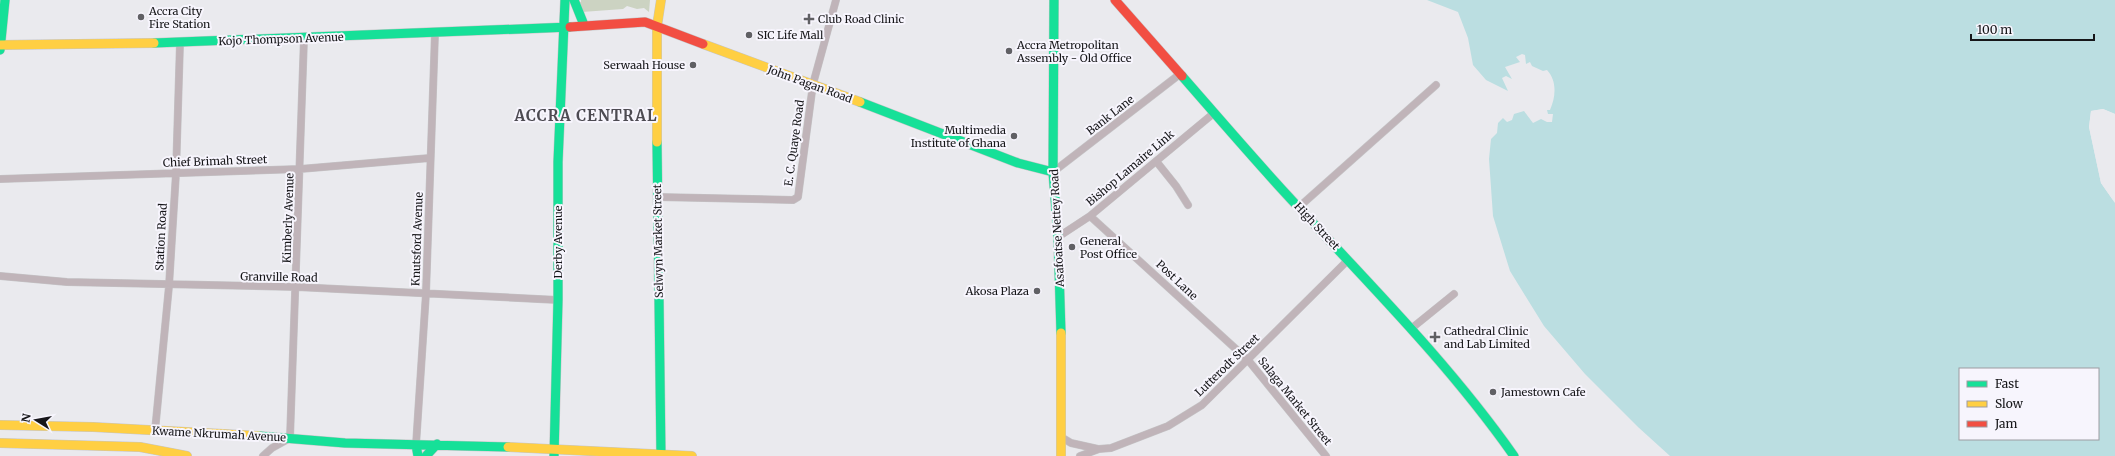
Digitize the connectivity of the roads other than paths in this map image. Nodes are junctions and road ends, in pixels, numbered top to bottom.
1 (5, 0) edge
2 (565, 0) edge
3 (574, 0) edge
4 (661, 0) edge
5 (836, 0) edge
6 (1054, 0) edge
7 (1115, 0) edge
8 (584, 25) junction
9 (657, 26) junction
10 (562, 28) junction
11 (435, 33) junction
12 (304, 38) junction
13 (180, 43) junction
14 (0, 45) edge
15 (0, 51) edge
16 (1180, 74) junction
17 (813, 84) junction
18 (1436, 85) dead end
19 (1214, 113) junction
20 (430, 158) junction
21 (1156, 161) junction
22 (300, 169) junction
23 (1053, 172) junction
24 (176, 173) junction
25 (0, 179) edge
26 (657, 196) junction
27 (1188, 205) dead end
28 (1299, 207) junction
29 (1090, 216) junction
30 (1058, 237) junction
31 (1348, 260) junction
32 (0, 276) edge
33 (169, 286) junction
34 (297, 288) junction
35 (426, 293) junction
36 (1454, 294) dead end
37 (558, 300) junction
38 (1412, 328) junction
39 (1248, 360) junction
40 (0, 425) edge
41 (155, 432) junction
42 (1060, 437) junction
43 (290, 438) junction
44 (0, 443) edge
45 (437, 444) junction
46 (416, 445) junction
47 (1111, 448) junction
48 (1099, 449) junction
49 (554, 453) edge
50 (662, 455) edge
51 (187, 456) edge
52 (263, 456) edge
53 (418, 456) edge
54 (426, 456) edge
55 (692, 456) edge
56 (1061, 456) edge
57 (1080, 456) edge
58 (1106, 456) edge
59 (1326, 456) edge
60 (1514, 456) edge

1 - 14 main road
2 - 10 main road, Derby Avenue
3 - 8 main road
4 - 9 main road, Selwyn Market Street
5 - 17 street, E. C. Quaye Road
6 - 23 main road, Asafoatse Nettey Road
7 - 16 main road, High Street
8 - 9 main road, John Pagan Road
8 - 10 main road, John Pagan Road
9 - 17 main road, John Pagan Road
9 - 26 main road, Selwyn Market Street
10 - 11 main road, Kojo Thompson Avenue
10 - 37 main road, Derby Avenue
11 - 12 main road, Kojo Thompson Avenue
11 - 20 street, Knutsford Avenue
12 - 13 main road, Kojo Thompson Avenue
12 - 22 street, Kimberly Avenue
13 - 14 main road, Kojo Thompson Avenue
13 - 24 street, Station Road
14 - 15 main road
16 - 19 main road, High Street
16 - 23 street, Bank Lane
17 - 23 main road, John Pagan Road
17 - 26 street, E. C. Quaye Road
18 - 28 street
19 - 21 street, Bishop Lamaire Link
19 - 28 main road, High Street
20 - 22 street, Chief Brimah Street
20 - 35 street, Knutsford Avenue
21 - 27 street
21 - 29 street, Bishop Lamaire Link
22 - 24 street, Chief Brimah Street
22 - 34 street, Kimberly Avenue
23 - 30 main road, Asafoatse Nettey Road
24 - 25 street, Chief Brimah Street
24 - 33 street, Station Road
26 - 50 main road, Selwyn Market Street
28 - 31 main road, High Street
29 - 30 street, Bishop Lamaire Link
29 - 39 street, Post Lane
30 - 42 main road, Asafoatse Nettey Road
31 - 38 main road, High Street
31 - 39 street, Lutterodt Street
32 - 33 street, Granville Road
33 - 34 street, Granville Road
33 - 41 street, Station Road
34 - 35 street, Granville Road
34 - 43 street, Kimberly Avenue
35 - 37 street, Granville Road
35 - 46 street, Knutsford Avenue
36 - 38 street
37 - 49 main road, Derby Avenue
38 - 60 main road, High Street
39 - 47 street, Lutterodt Street
39 - 59 street, Salaga Market Street
40 - 41 main road, Kwame Nkrumah Avenue
41 - 43 main road, Kwame Nkrumah Avenue
42 - 48 street
42 - 56 main road, Asafoatse Nettey Road
43 - 46 main road, Kwame Nkrumah Avenue
43 - 52 street
44 - 51 main road, Kwame Nkrumah Avenue
45 - 46 main road, Kwame Nkrumah Avenue
45 - 49 main road, Kwame Nkrumah Avenue
45 - 54 main road
46 - 53 main road
47 - 48 street, Lutterodt Street
47 - 58 street
48 - 57 street
49 - 50 main road, Kwame Nkrumah Avenue
50 - 55 main road, Kwame Nkrumah Avenue

